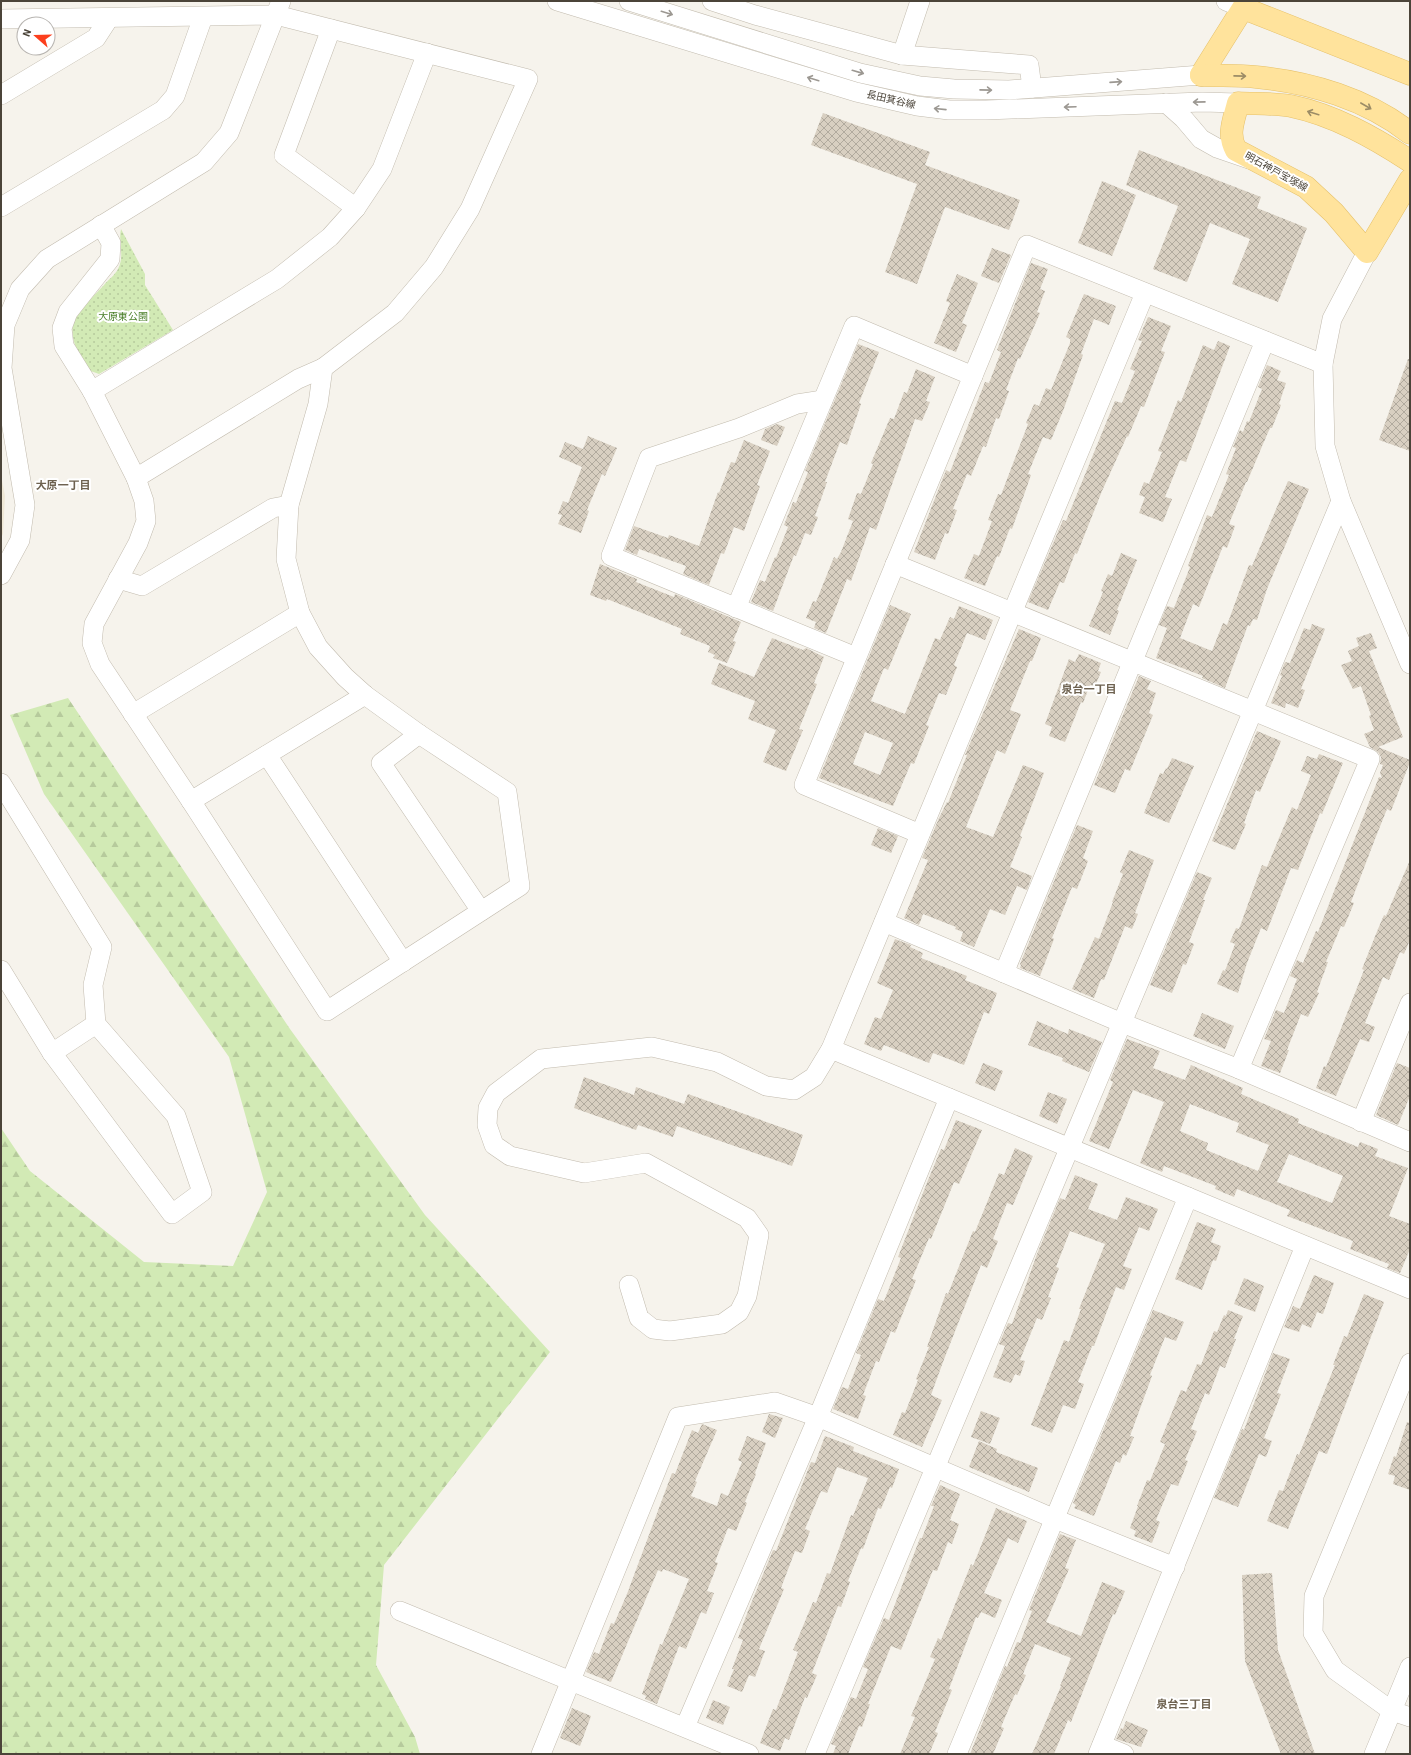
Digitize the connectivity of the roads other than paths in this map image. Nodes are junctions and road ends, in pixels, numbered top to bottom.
1 (556, 1) edge
2 (630, 1) edge
3 (712, 1) edge
4 (920, 1) edge
5 (1235, 4) edge
6 (278, 8) edge
7 (203, 17) junction
8 (108, 18) junction
9 (1, 20) edge
10 (331, 29) junction
11 (427, 53) junction
12 (902, 55) junction
13 (1410, 74) edge
14 (1201, 75) junction
15 (1032, 88) junction
16 (1, 95) edge
17 (1166, 103) junction
18 (1238, 103) junction
19 (1410, 133) edge
20 (1410, 161) edge
21 (1260, 162) junction
22 (1410, 180) edge
23 (1, 207) edge
24 (356, 208) junction
25 (100, 225) junction
26 (1367, 252) junction
27 (1145, 293) junction
28 (3, 324) edge
29 (1265, 340) junction
30 (1323, 364) junction
31 (323, 368) junction
32 (973, 376) junction
33 (92, 391) junction
34 (823, 400) junction
35 (136, 478) junction
36 (1341, 501) junction
37 (289, 505) junction
38 (895, 564) junction
39 (1, 575) edge
40 (118, 579) junction
41 (736, 608) junction
42 (1012, 612) junction
43 (300, 613) junction
44 (856, 657) junction
45 (1132, 661) junction
46 (1410, 664) edge
47 (365, 695) junction
48 (1253, 711) junction
49 (133, 714) junction
50 (419, 734) junction
51 (267, 755) junction
52 (1, 783) edge
53 (191, 801) junction
54 (920, 834) junction
55 (481, 911) junction
56 (884, 922) junction
57 (402, 962) junction
58 (1, 970) edge
59 (1004, 973) junction
60 (1410, 1004) edge
61 (1122, 1023) junction
62 (96, 1024) junction
63 (831, 1049) junction
64 (52, 1053) junction
65 (1239, 1069) junction
66 (949, 1098) junction
67 (1362, 1122) junction
68 (1410, 1142) edge
69 (1070, 1148) junction
70 (1188, 1197) junction
71 (1305, 1246) junction
72 (629, 1286) dead end
73 (1410, 1290) edge
74 (1410, 1363) edge
75 (818, 1417) junction
76 (935, 1468) junction
77 (1055, 1518) junction
78 (1175, 1567) junction
79 (400, 1612) dead end
80 (1410, 1667) edge
81 (570, 1681) junction
82 (1392, 1711) junction
83 (1410, 1718) edge
84 (685, 1727) junction
85 (1100, 1749) edge
86 (541, 1754) edge
87 (749, 1754) edge
88 (815, 1754) edge
89 (957, 1754) edge
90 (1124, 1754) edge
91 (1374, 1754) edge

17 -> 1 street, 長田箕谷線
2 -> 15 street, 長田箕谷線
3 - 12 street
4 - 12 street
5 - 13 main road
5 - 14 main road
6 - 7 street
6 - 10 street
6 - 25 street
7 - 8 street
7 - 23 street
8 - 9 street
8 - 16 street
10 - 11 street
10 - 24 street
11 - 24 street
11 - 31 street
12 - 15 street
15 -> 14 street, 長田箕谷線
14 -> 19 main road
18 -> 17 street, 長田箕谷線
17 - 21 street
20 -> 18 main road
18 - 21 main road, 明石神戸宝塚線
21 - 26 main road, 明石神戸宝塚線
22 - 26 main road
24 - 33 street
25 - 28 street
25 - 33 street
26 - 30 street
27 - 29 street
27 - 32 street
27 - 42 street
28 - 39 street
29 - 30 street
29 - 45 street
30 - 36 street
31 - 35 street
31 - 37 street
32 - 34 street
32 - 38 street
33 - 35 street
34 - 41 street
34 - 41 street
35 - 40 street
36 - 46 street
36 - 48 street
37 - 40 street
37 - 43 street
38 - 42 street
38 - 44 street
40 - 49 street
41 - 44 street
42 - 45 street
42 - 54 street
43 - 47 street
43 - 49 street
44 - 54 street
45 - 48 street
45 - 59 street
47 - 50 street
47 - 51 street
48 - 61 street
48 - 65 street
49 - 53 street
50 - 55 street
50 - 55 street
51 - 53 street
51 - 57 street
52 - 62 street
53 - 57 street
54 - 56 street
55 - 57 street
56 - 59 street
56 - 63 street
58 - 64 street
59 - 61 street
60 - 67 street
61 - 65 street
61 - 69 street
62 - 64 street
62 - 64 street
63 - 66 street
63 - 72 street
65 - 67 street
66 - 69 street
66 - 75 street
67 - 68 street
69 - 70 street
69 - 76 street
70 - 71 street
70 - 77 street
71 - 73 street
71 - 78 street
74 - 82 street
75 - 76 street
75 - 81 street
75 - 84 street
76 - 77 street
76 - 88 street
77 - 78 street
77 - 89 street
78 - 85 street
79 - 81 street
80 - 82 street
81 - 84 street
81 - 86 street
82 - 83 street
82 - 91 street
84 - 87 street
85 - 90 street

